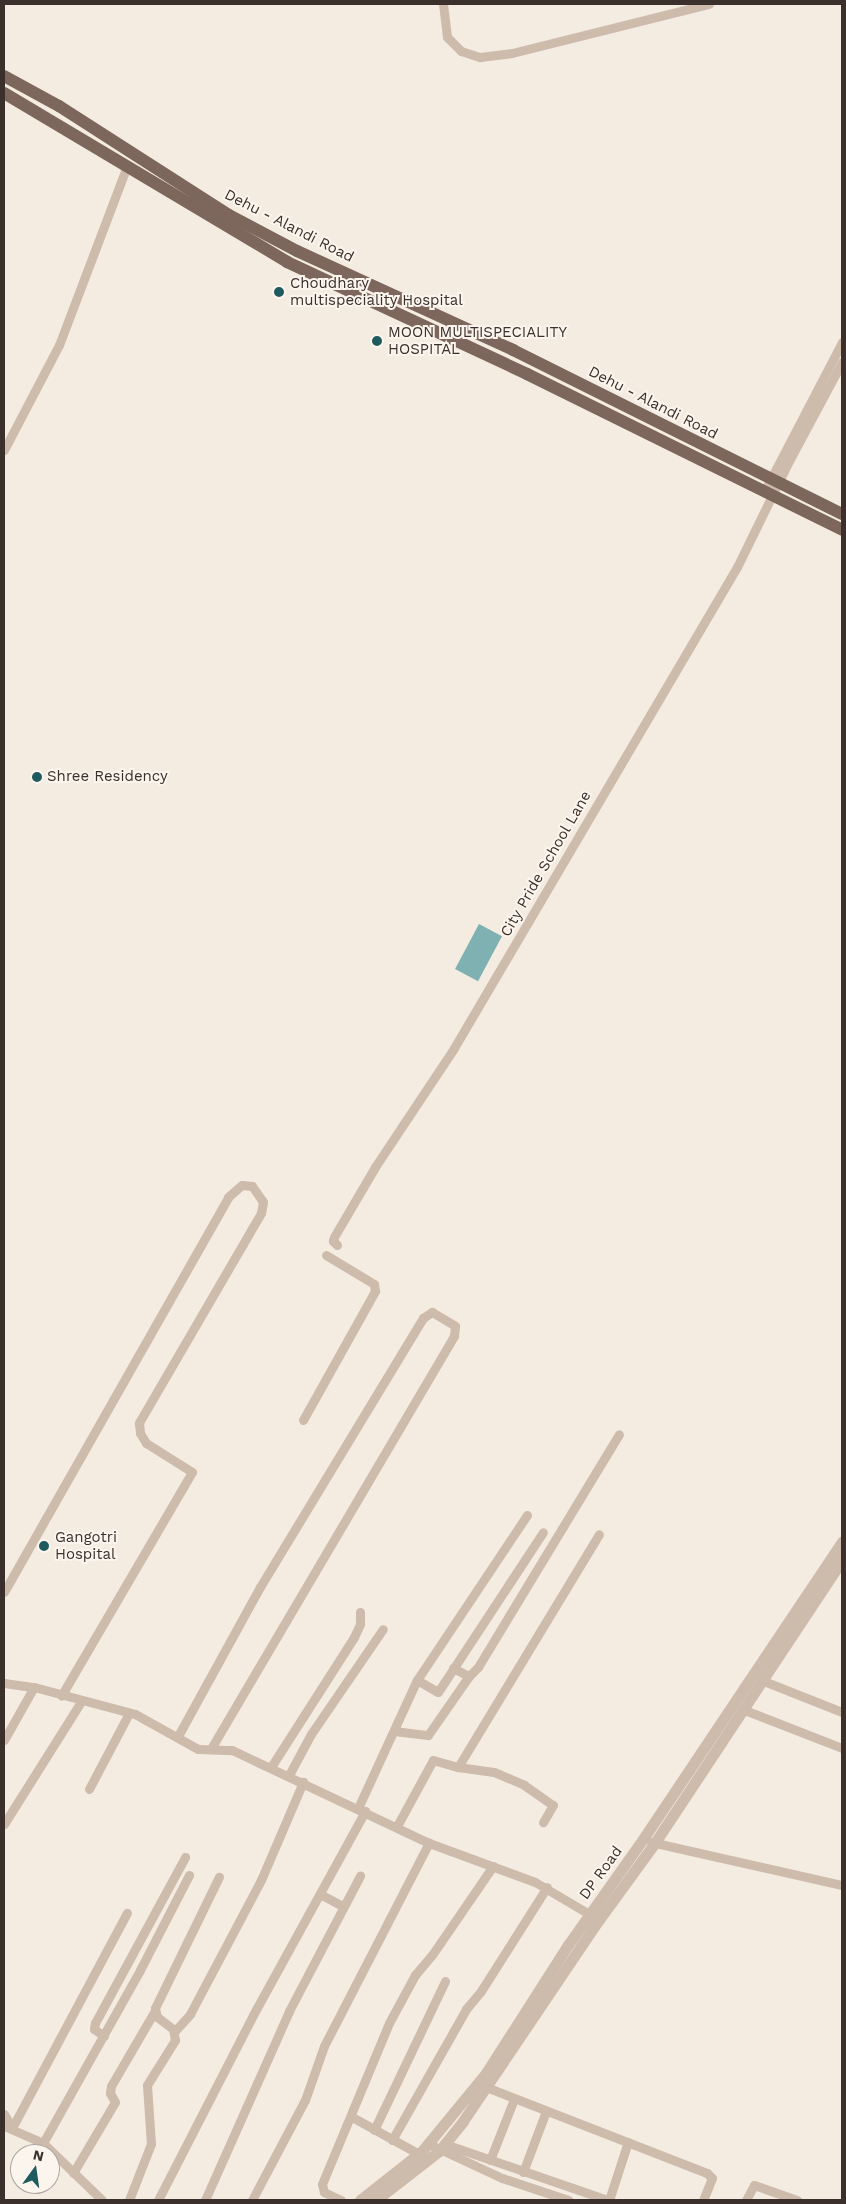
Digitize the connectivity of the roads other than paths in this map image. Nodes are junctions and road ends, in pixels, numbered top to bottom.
1 (443, 4) edge
2 (709, 4) edge
3 (4, 76) edge
4 (4, 93) edge
5 (127, 166) junction
6 (842, 342) edge
7 (842, 362) edge
8 (4, 450) edge
9 (775, 481) junction
10 (769, 494) junction
11 (842, 514) edge
12 (842, 530) edge
13 (335, 1243) dead end
14 (326, 1255) dead end
15 (303, 1420) dead end
16 (619, 1434) dead end
17 (527, 1515) dead end
18 (543, 1532) dead end
19 (599, 1534) dead end
20 (842, 1542) edge
21 (842, 1560) edge
22 (4, 1592) edge
23 (360, 1612) dead end
24 (383, 1628) dead end
25 (453, 1668) junction
26 (469, 1676) junction
27 (417, 1680) junction
28 (761, 1680) junction
29 (4, 1683) edge
30 (34, 1687) junction
31 (61, 1696) junction
32 (82, 1700) junction
33 (742, 1709) junction
34 (842, 1712) edge
35 (129, 1713) junction
36 (394, 1731) junction
37 (178, 1736) junction
38 (4, 1740) edge
39 (842, 1748) edge
40 (211, 1750) junction
41 (271, 1767) junction
42 (458, 1767) junction
43 (289, 1775) junction
44 (303, 1782) junction
45 (89, 1789) dead end
46 (361, 1810) junction
47 (543, 1822) dead end
48 (4, 1824) edge
49 (397, 1826) junction
50 (430, 1842) junction
51 (649, 1842) junction
52 (185, 1857) dead end
53 (493, 1866) junction
54 (189, 1875) dead end
55 (360, 1876) dead end
56 (219, 1877) dead end
57 (842, 1886) edge
58 (546, 1887) junction
59 (320, 1894) junction
60 (343, 1906) junction
61 (127, 1913) dead end
62 (594, 1917) junction
63 (445, 1981) dead end
64 (154, 2012) junction
65 (174, 2032) junction
66 (104, 2036) junction
67 (482, 2086) junction
68 (514, 2099) junction
69 (546, 2111) junction
70 (4, 2114) edge
71 (352, 2117) junction
72 (8, 2127) edge
73 (374, 2130) junction
74 (392, 2140) junction
75 (628, 2142) junction
76 (43, 2143) junction
77 (429, 2144) junction
78 (442, 2147) junction
79 (419, 2154) junction
80 (490, 2160) junction
81 (523, 2172) junction
82 (73, 2173) junction
83 (786, 2198) edge
84 (102, 2200) edge
85 (129, 2200) edge
86 (158, 2200) edge
87 (205, 2200) edge
88 (252, 2200) edge
89 (341, 2200) edge
90 (360, 2200) edge
91 (376, 2200) edge
92 (568, 2200) edge
93 (609, 2200) edge
94 (703, 2200) edge
95 (746, 2200) edge
96 (797, 2200) edge

1 - 2 street
3 - 9 main road, Dehu - Alandi Road
4 - 5 main road, Dehu - Alandi Road
5 - 8 street
5 - 10 main road, Dehu - Alandi Road
6 - 9 street
7 - 9 street
9 - 10 street, City Pride School Lane
9 - 11 main road, Dehu - Alandi Road
10 - 12 main road, Dehu - Alandi Road
10 - 13 street, City Pride School Lane
14 - 15 street
16 - 26 street
17 - 27 street
18 - 25 street
19 - 42 street
20 - 51 street, DP Road
21 - 28 street, DP Road
22 - 31 street
23 - 41 street
24 - 43 street
25 - 26 street
25 - 27 street
26 - 36 street
27 - 36 street
28 - 33 street, DP Road
28 - 34 street
29 - 30 street
30 - 31 street
30 - 38 street
31 - 32 street
32 - 35 street
32 - 48 street
33 - 39 street
33 - 51 street, DP Road
35 - 37 street
35 - 45 street
36 - 46 street
37 - 40 street
37 - 40 street
40 - 41 street
41 - 43 street
42 - 47 street
42 - 49 street
43 - 44 street
44 - 46 street
44 - 65 street
46 - 49 street
46 - 59 street
49 - 50 street
50 - 53 street
50 - 88 street
51 - 57 street
51 - 62 street, DP Road
52 - 66 street
53 - 58 street
53 - 71 street
54 - 66 street
55 - 60 street
56 - 64 street
58 - 62 street
58 - 74 street
59 - 60 street
59 - 86 street
60 - 87 street
61 - 72 street
62 - 67 street, DP Road
63 - 73 street
64 - 65 street
64 - 82 street
65 - 85 street
66 - 76 street
67 - 68 street
67 - 77 street, DP Road
67 - 78 street, DP Road
68 - 69 street
68 - 80 street
69 - 75 street
69 - 81 street
70 - 72 street
71 - 73 street
71 - 89 street
72 - 76 street
73 - 74 street
74 - 79 street
75 - 93 street
75 - 94 street
76 - 82 street
77 - 78 street
77 - 79 street, DP Road
78 - 80 street
78 - 91 street, DP Road
78 - 92 street
79 - 90 street, DP Road
80 - 81 street
81 - 93 street
82 - 84 street
83 - 95 street
83 - 96 street

